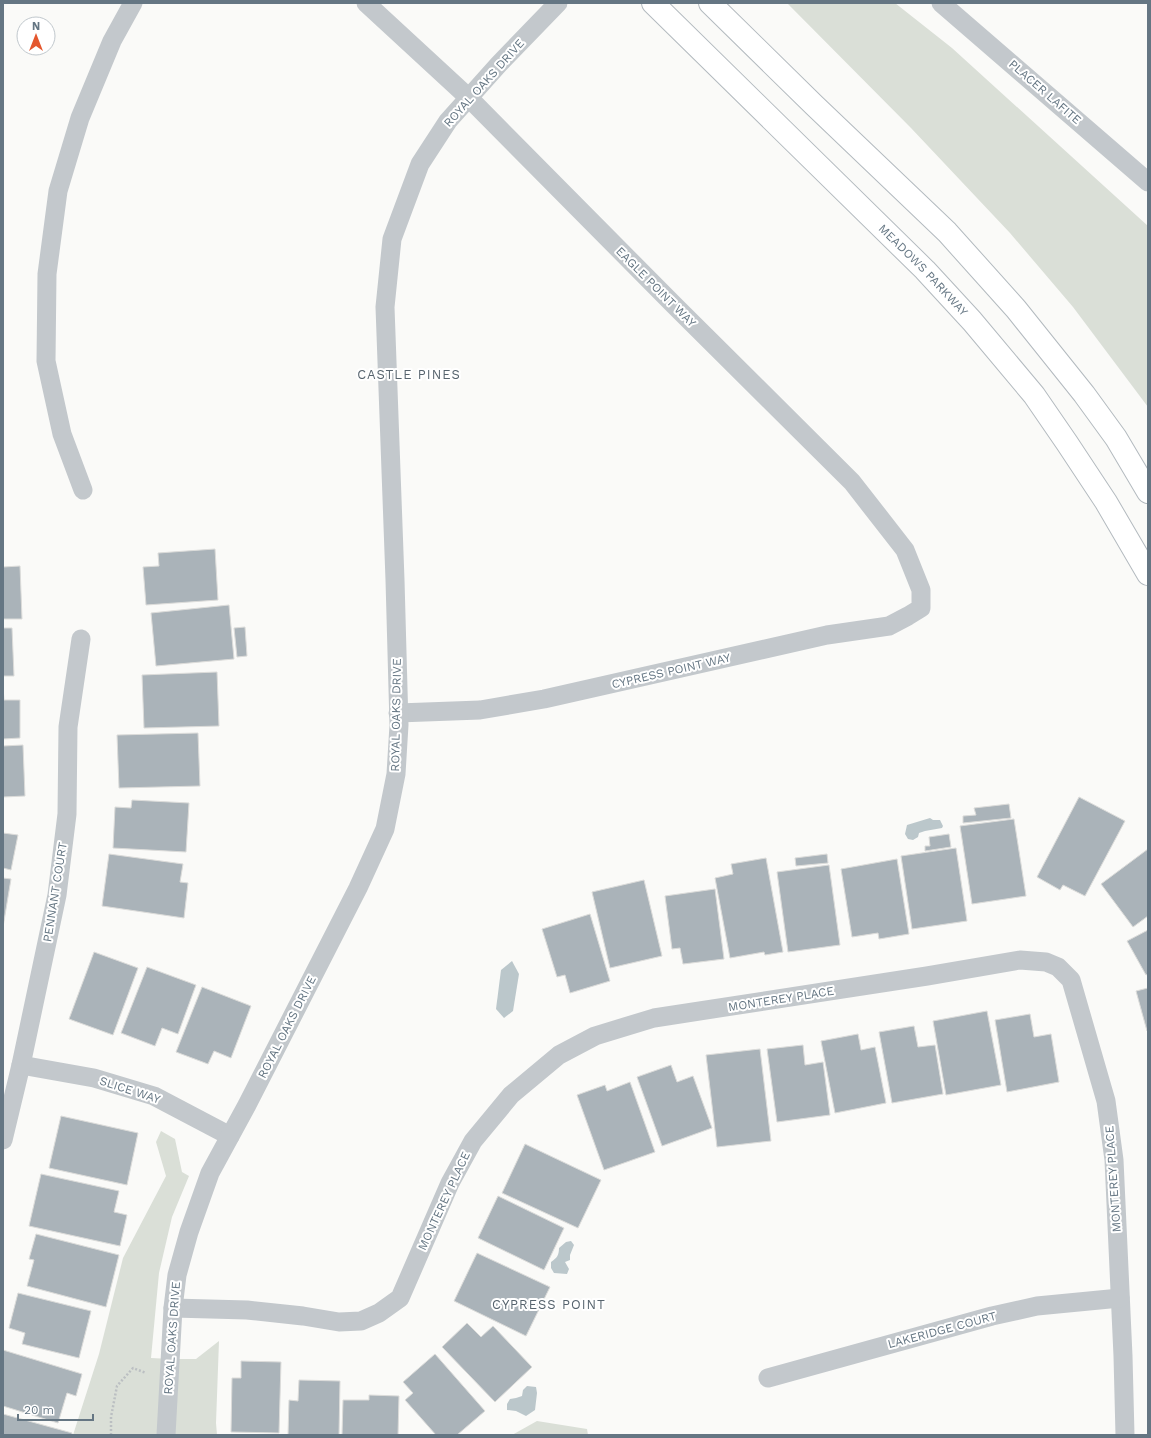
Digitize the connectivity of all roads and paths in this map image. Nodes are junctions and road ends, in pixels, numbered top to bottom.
1 (133, 3) edge
2 (366, 3) edge
3 (558, 3) edge
4 (653, 3) edge
5 (710, 3) edge
6 (941, 3) edge
7 (469, 98) junction
8 (1148, 182) edge
9 (83, 490) dead end
10 (1148, 492) edge
11 (1148, 574) edge
12 (921, 590) joint
13 (81, 639) dead end
14 (398, 713) junction
15 (22, 1064) junction
16 (230, 1136) junction
17 (3, 1140) edge
18 (1120, 1298) junction
19 (173, 1308) junction
20 (170, 1378) junction
21 (768, 1378) dead end
22 (111, 1435) edge
23 (166, 1435) edge
24 (1125, 1435) edge

1 - 9 street
2 - 7 street, EAGLE POINT WAY
3 - 7 street, ROYAL OAKS DRIVE
4 - 11 main road, MEADOWS PARKWAY
5 - 10 main road
6 - 8 street, PLACER LAFITE
7 - 12 street, EAGLE POINT WAY
7 - 14 street, ROYAL OAKS DRIVE
12 - 14 street, CYPRESS POINT WAY
13 - 15 street, PENNANT COURT
14 - 16 street, ROYAL OAKS DRIVE
15 - 16 street, SLICE WAY
15 - 17 street, PENNANT COURT
16 - 19 street, ROYAL OAKS DRIVE
18 - 19 street, MONTEREY PLACE
18 - 21 street, LAKERIDGE COURT
18 - 24 street, MONTEREY PLACE
19 - 20 street, ROYAL OAKS DRIVE
20 - 22 path
20 - 23 street, ROYAL OAKS DRIVE

